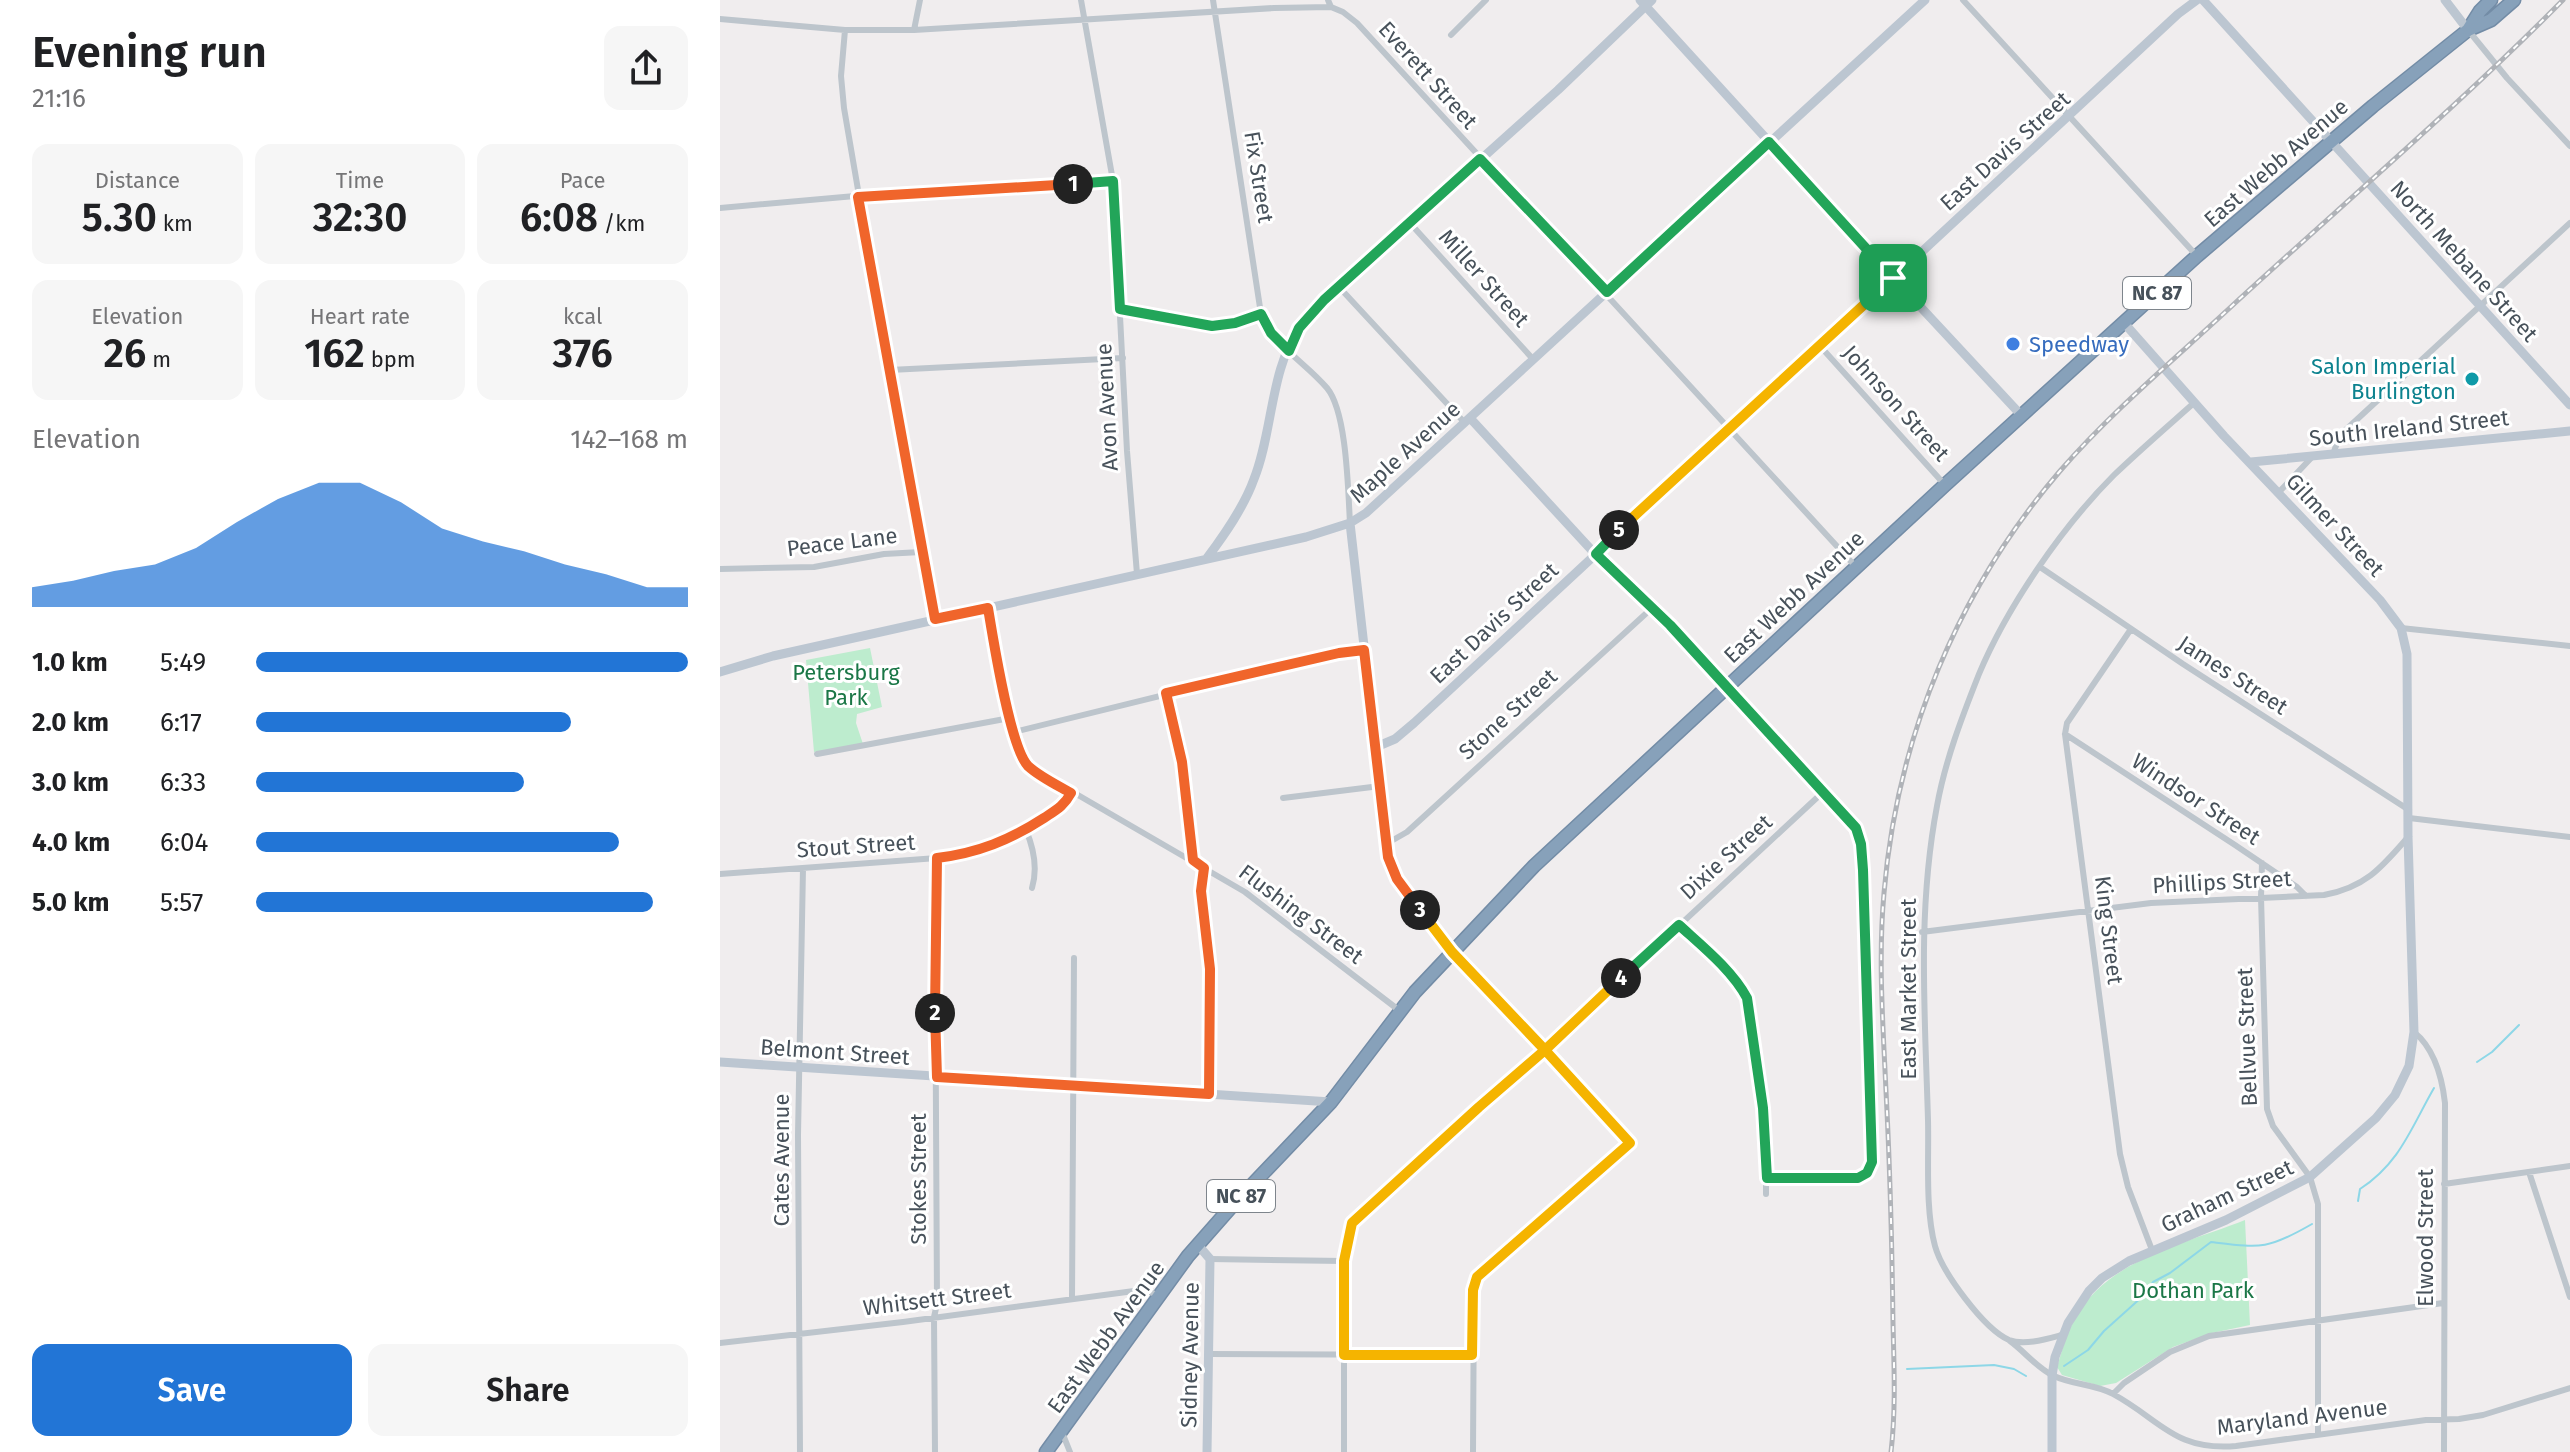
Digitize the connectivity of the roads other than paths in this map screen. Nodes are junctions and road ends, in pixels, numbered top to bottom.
1 (920, 0) edge
2 (1081, 0) edge
3 (1213, 0) edge
4 (1486, 0) edge
5 (1925, 0) edge
6 (1963, 0) edge
7 (2197, 0) edge
8 (2203, 0) edge
9 (2445, 0) edge
10 (2491, 0) edge
11 (2514, 0) edge
12 (1646, 2) edge
13 (1330, 4) edge
14 (1214, 12) junction
15 (720, 19) edge
16 (1084, 19) junction
17 (845, 30) junction
18 (914, 30) junction
19 (2468, 30) junction
20 (1451, 35) dead end
21 (2069, 117) junction
22 (2332, 140) junction
23 (1769, 142) junction
24 (2570, 146) edge
25 (1480, 159) junction
26 (1113, 181) junction
27 (858, 197) junction
28 (720, 208) edge
29 (1409, 222) junction
30 (2570, 223) edge
31 (2197, 256) junction
32 (1893, 278) junction
33 (1339, 287) junction
34 (1607, 292) junction
35 (2481, 305) junction
36 (1120, 309) junction
37 (1261, 314) junction
38 (2125, 324) junction
39 (1820, 346) junction
40 (1289, 351) junction
41 (1123, 358) junction
42 (1532, 358) junction
43 (890, 370) junction
44 (2195, 402) junction
45 (2570, 405) edge
46 (2021, 415) junction
47 (1467, 420) junction
48 (1730, 429) junction
49 (2570, 431) edge
50 (2334, 452) junction
51 (2313, 456) junction
52 (2251, 462) junction
53 (1945, 485) junction
54 (2280, 491) junction
55 (1350, 523) junction
56 (921, 552) junction
57 (1596, 554) junction
58 (1207, 558) junction
59 (1856, 567) junction
60 (2040, 567) junction
61 (720, 569) edge
62 (1137, 574) junction
63 (988, 608) junction
64 (1652, 608) junction
65 (935, 619) junction
66 (2401, 628) junction
67 (2131, 629) junction
68 (2570, 646) edge
69 (1364, 650) junction
70 (720, 672) edge
71 (1726, 687) junction
72 (1166, 693) junction
73 (1010, 718) junction
74 (1014, 732) junction
75 (2065, 734) junction
76 (1376, 747) junction
77 (817, 754) dead end
78 (1380, 786) junction
79 (1071, 793) junction
80 (1822, 793) junction
81 (1283, 798) dead end
82 (2409, 814) junction
83 (1026, 830) junction
84 (2408, 837) junction
85 (2570, 837) edge
86 (1385, 841) junction
87 (937, 858) junction
88 (1193, 860) junction
89 (2262, 863) junction
90 (803, 868) junction
91 (1204, 868) junction
92 (720, 874) edge
93 (1032, 888) dead end
94 (2306, 896) junction
95 (2261, 897) junction
96 (2089, 912) junction
97 (1679, 925) junction
98 (1922, 932) junction
99 (1452, 952) junction
100 (1074, 958) dead end
101 (1400, 1011) junction
102 (2414, 1032) junction
103 (1545, 1050) junction
104 (720, 1062) edge
105 (800, 1066) junction
106 (937, 1077) junction
107 (1073, 1086) junction
108 (1209, 1094) junction
109 (1331, 1102) junction
110 (2570, 1166) edge
111 (2529, 1172) junction
112 (2310, 1177) junction
113 (1767, 1178) junction
114 (2444, 1184) junction
115 (1766, 1194) dead end
116 (1198, 1245) junction
117 (2152, 1250) junction
118 (1210, 1259) junction
119 (1344, 1261) junction
120 (1158, 1295) junction
121 (2570, 1297) edge
122 (1072, 1299) junction
123 (2443, 1303) junction
124 (934, 1317) junction
125 (2318, 1320) junction
126 (800, 1333) junction
127 (2062, 1335) junction
128 (2009, 1340) junction
129 (720, 1343) edge
130 (1209, 1354) junction
131 (1344, 1355) junction
132 (1472, 1355) junction
133 (2052, 1376) junction
134 (2570, 1388) edge
135 (2113, 1394) junction
136 (2443, 1420) junction
137 (1062, 1432) junction
138 (2318, 1434) junction
139 (800, 1452) edge
140 (935, 1452) edge
141 (1046, 1452) edge
142 (1070, 1452) edge
143 (1207, 1452) edge
144 (1344, 1452) edge
145 (1473, 1452) edge
146 (2052, 1452) edge
147 (2444, 1452) edge

1 - 18 street
2 - 16 street, Avon Avenue
3 - 14 street, Fix Street
4 - 20 street
5 - 23 street, Maple Avenue
6 - 21 street
7 - 21 street, East Davis Street
8 - 22 street, North Mebane Street
9 - 19 street
10 - 19 highway, East Webb Avenue / NC 87
11 - 19 highway, East Webb Avenue / NC 87
12 - 23 street
12 - 25 street
13 - 14 street
13 - 25 street, Everett Street
14 - 16 street
14 - 37 street, Fix Street
15 - 17 street
16 - 18 street
16 - 26 street, Avon Avenue
17 - 18 street
17 - 27 street
19 - 22 highway, East Webb Avenue / NC 87
19 - 24 street
21 - 31 street
21 - 32 street, East Davis Street
22 - 31 highway, East Webb Avenue / NC 87
22 - 35 street, North Mebane Street
23 - 32 street
23 - 34 street, Maple Avenue
25 - 29 street
25 - 34 street, Everett Street
26 - 27 street
26 - 36 street, Avon Avenue
27 - 28 street
27 - 43 street
29 - 33 street
29 - 42 street, Miller Street
30 - 35 street
31 - 38 highway, East Webb Avenue / NC 87
32 - 39 street, East Davis Street
32 - 46 street
33 - 40 street
33 - 47 street
34 - 42 street, Maple Avenue
34 - 48 street, Everett Street
35 - 45 street, North Mebane Street
35 - 50 street
36 - 37 street
36 - 41 street, Avon Avenue
37 - 40 street, Fix Street
38 - 44 street, Gilmer Street
38 - 46 highway, East Webb Avenue / NC 87
39 - 48 street, East Davis Street
39 - 53 street, Johnson Street
40 - 55 street, Fix Street
40 - 58 street
41 - 43 street
41 - 62 street, Avon Avenue
42 - 47 street, Maple Avenue
43 - 56 street
44 - 52 street, Gilmer Street
44 - 60 street, East Market Street
46 - 53 highway, East Webb Avenue / NC 87
47 - 55 street, Maple Avenue
47 - 57 street
48 - 57 street, East Davis Street
48 - 59 street, Everett Street
49 - 50 street, South Ireland Street
50 - 51 street, South Ireland Street
51 - 52 street, South Ireland Street
51 - 54 street
52 - 54 street, Gilmer Street
53 - 59 highway, East Webb Avenue / NC 87
54 - 66 street, Gilmer Street
55 - 58 street, Maple Avenue
55 - 69 street
56 - 61 street, Peace Lane
56 - 65 street
57 - 64 street
57 - 76 street, East Davis Street
58 - 62 street, Maple Avenue
59 - 71 highway, East Webb Avenue / NC 87
60 - 67 street, James Street
60 - 98 street, East Market Street
62 - 63 street, Maple Avenue
63 - 65 street, Maple Avenue
63 - 73 street, Flushing Street
64 - 71 street
64 - 86 street, Stone Street
65 - 70 street, Maple Avenue
66 - 68 street
66 - 82 street, Graham Street
67 - 75 street
67 - 82 street, James Street
69 - 72 street
69 - 76 street
71 - 80 street
71 - 99 highway, East Webb Avenue / NC 87
72 - 74 street
72 - 88 street
73 - 74 street, Flushing Street
73 - 77 street
74 - 79 street, Flushing Street
75 - 89 street, Windsor Street
75 - 96 street, King Street
76 - 78 street
78 - 81 street
78 - 86 street
79 - 83 street, Stout Street
79 - 88 street, Flushing Street
80 - 97 street, Dixie Street
80 - 113 street
82 - 84 street, Graham Street
82 - 85 street, James Street
83 - 87 street, Stout Street
83 - 93 street
84 - 94 street, Phillips Street
84 - 102 street, Graham Street
86 - 99 street
87 - 90 street, Stout Street
87 - 106 street, Stokes Street
88 - 91 street, Flushing Street
89 - 94 street, Windsor Street
89 - 95 street, Bellvue Street
90 - 92 street, Stout Street
90 - 105 street, Cates Avenue
91 - 101 street, Flushing Street
91 - 108 street
94 - 95 street, Phillips Street
95 - 96 street, Phillips Street
95 - 112 street, Bellvue Street
96 - 98 street, Phillips Street
96 - 117 street, King Street
97 - 103 street, Dixie Street
97 - 113 street
98 - 128 street, East Market Street
99 - 101 highway, East Webb Avenue / NC 87
99 - 103 street
100 - 107 street
101 - 109 highway, East Webb Avenue / NC 87
102 - 112 street, Graham Street
102 - 114 street, Elwood Street
103 - 119 street, Dixie Street
103 - 132 street
104 - 105 street, Belmont Street
105 - 106 street, Belmont Street
105 - 126 street, Cates Avenue
106 - 107 street, Belmont Street
106 - 124 street, Stokes Street
107 - 108 street, Belmont Street
107 - 122 street
108 - 109 street, Belmont Street
109 - 116 highway, East Webb Avenue / NC 87
110 - 111 street
111 - 114 street
111 - 121 street
112 - 117 street, Graham Street
112 - 125 street, Bellvue Street
113 - 115 street
114 - 123 street, Elwood Street
116 - 118 street
116 - 120 highway, East Webb Avenue / NC 87
117 - 127 street, Graham Street
118 - 119 street
118 - 130 street, Sidney Avenue
119 - 131 street, Dixie Street
120 - 122 street, Whitsett Street
120 - 137 highway, East Webb Avenue / NC 87
122 - 124 street, Whitsett Street
123 - 125 street
123 - 136 street, Elwood Street
124 - 126 street, Whitsett Street
124 - 140 street, Stokes Street
125 - 135 street
125 - 138 street, Bellvue Street
126 - 129 street, Whitsett Street
126 - 139 street, Cates Avenue
127 - 128 street
127 - 133 street, Graham Street
128 - 133 street, East Market Street
130 - 131 street
130 - 143 street, Sidney Avenue
131 - 132 street
131 - 144 street, Dixie Street
132 - 145 street
133 - 135 street, Maryland Avenue
133 - 146 street, Graham Street
134 - 136 street, Maryland Avenue
135 - 138 street, Maryland Avenue
136 - 138 street, Maryland Avenue
136 - 147 street, Elwood Street
137 - 141 highway, East Webb Avenue / NC 87
137 - 142 street

